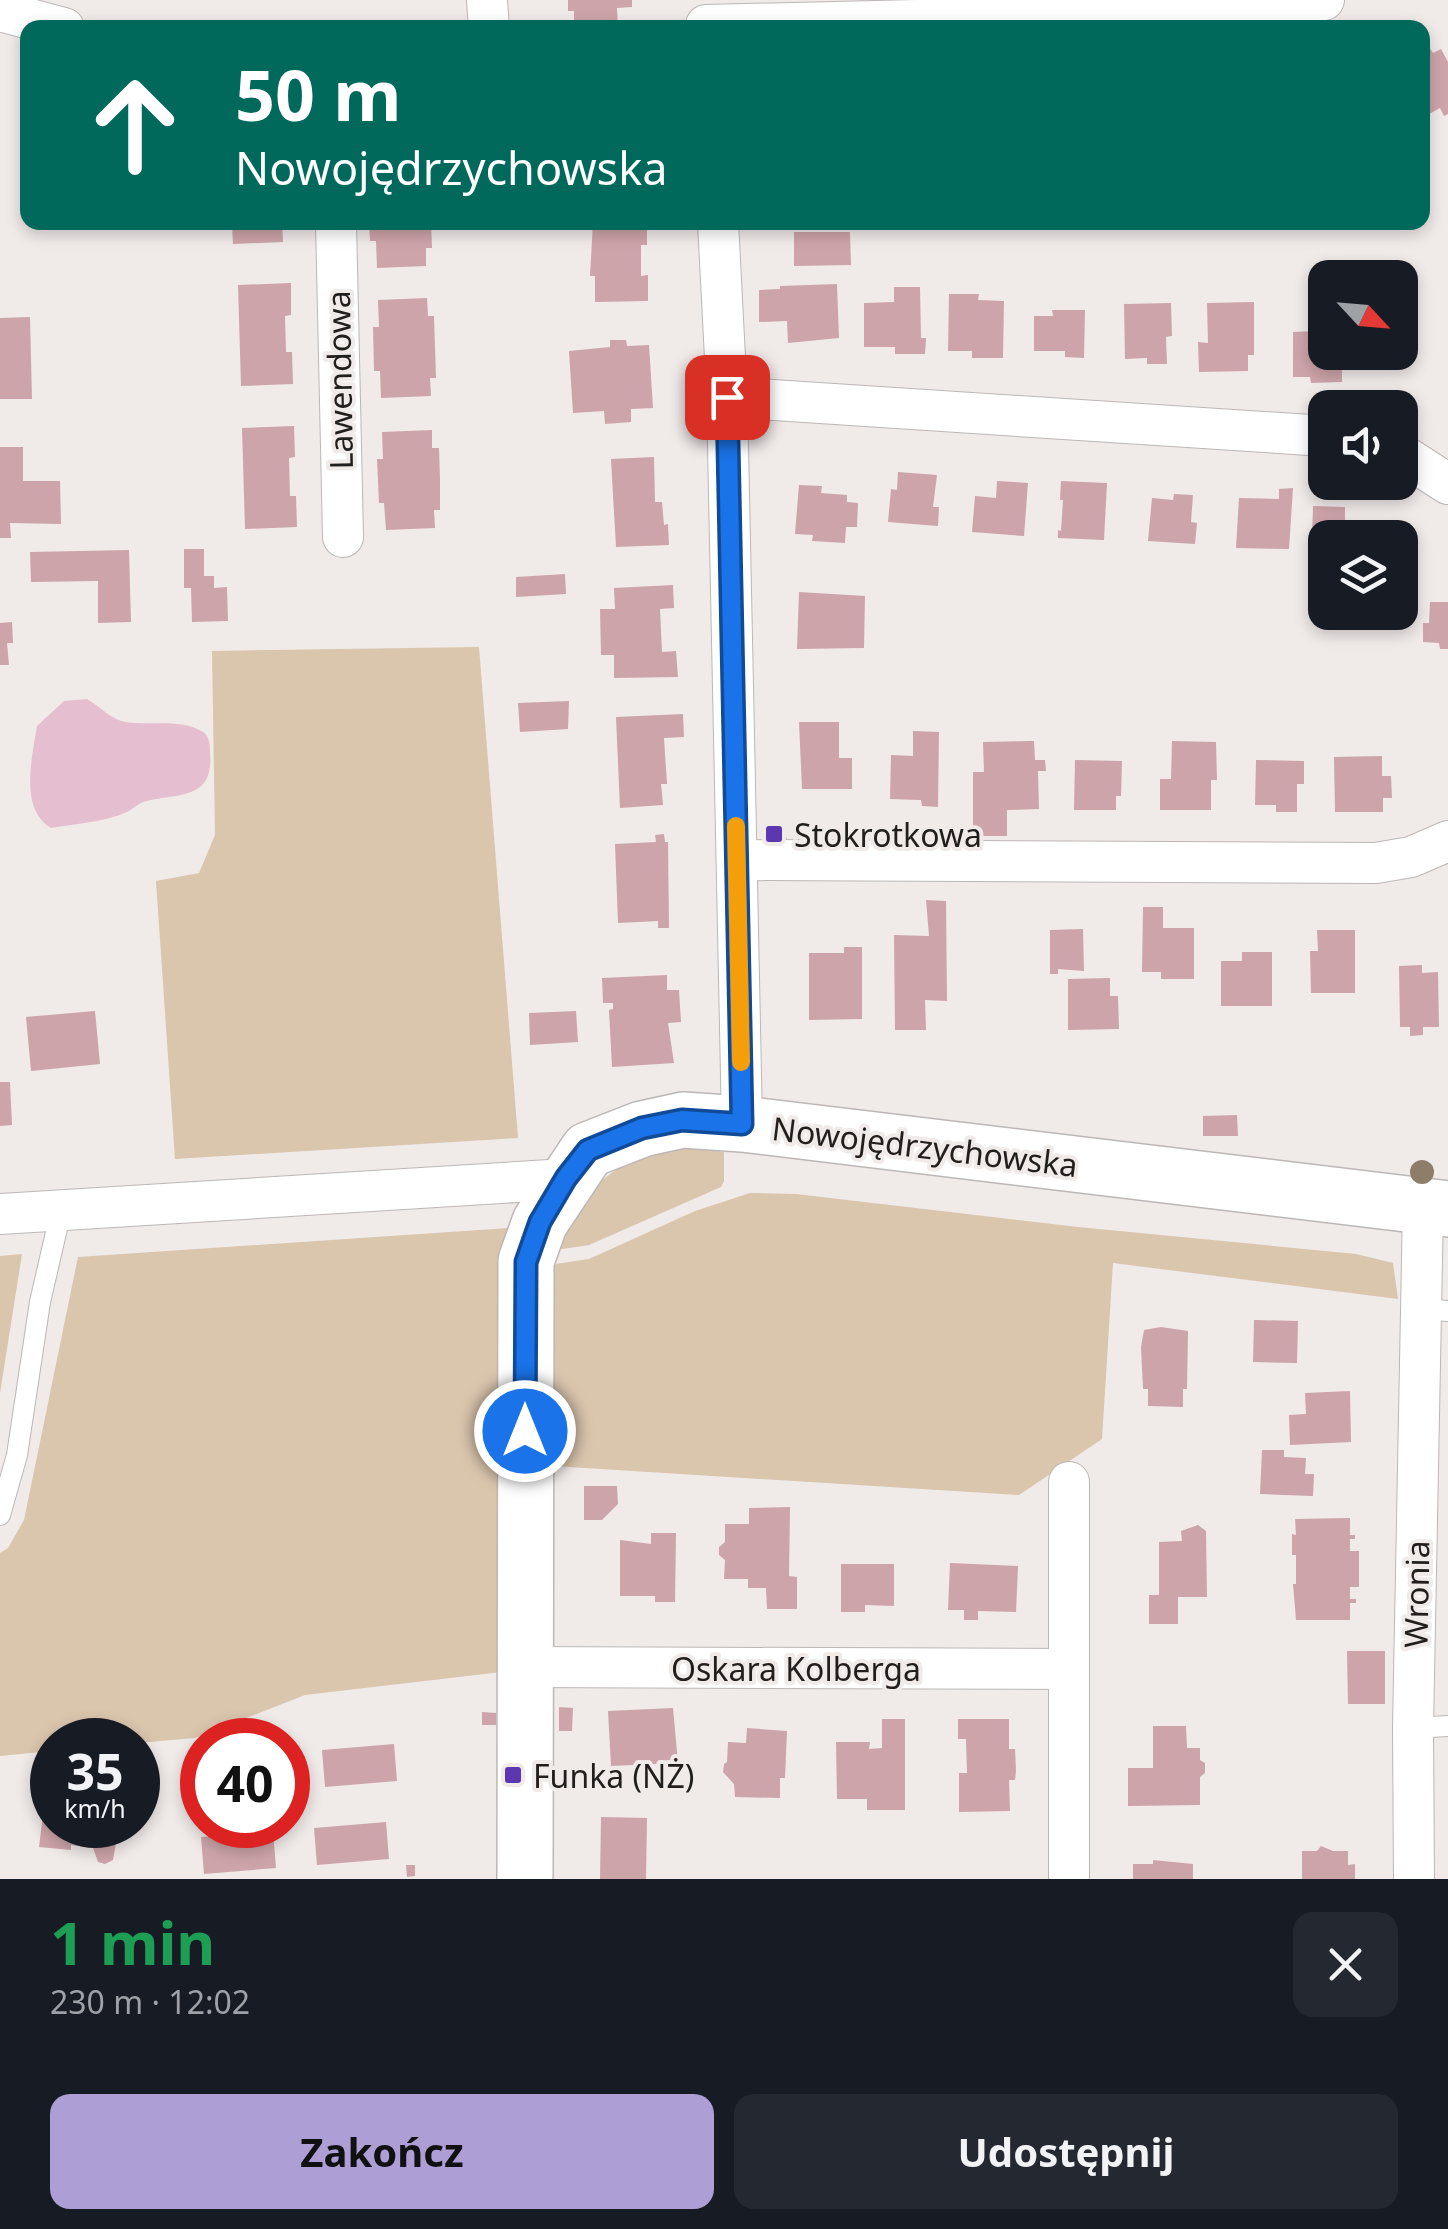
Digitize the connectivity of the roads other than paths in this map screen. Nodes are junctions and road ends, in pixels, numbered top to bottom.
1 (1324, 0) edge
2 (0, 11) edge
3 (705, 17) edge
4 (34, 20) edge
5 (336, 230) edge
6 (718, 230) edge
7 (727, 397) junction
8 (1308, 435) edge
9 (1418, 465) edge
10 (1448, 484) edge
11 (343, 537) dead end
12 (1448, 841) edge
13 (737, 860) junction
14 (742, 1124) junction
15 (566, 1178) junction
16 (1436, 1208) edge
17 (61, 1211) junction
18 (0, 1214) edge
19 (1435, 1310) edge
20 (1069, 1482) dead end
21 (0, 1515) edge
22 (524, 1667) junction
23 (1068, 1669) junction
24 (1430, 1727) edge
25 (525, 1879) edge
26 (1069, 1879) edge
27 (1414, 1879) edge

1 - 3 street
2 - 4 street
5 - 11 street, Lawendowa
6 - 7 street
7 - 8 street
7 - 13 street
9 - 10 street
12 - 13 street
13 - 14 street
14 - 15 street, Nowojędrzychowska
14 - 16 street, Nowojędrzychowska
15 - 17 street
15 - 22 street, Nowojędrzychowska
16 - 19 street, Wronia
17 - 18 street
17 - 21 lane
19 - 24 street, Wronia
20 - 23 street
22 - 23 street, Oskara Kolberga
22 - 25 street, Nowojędrzychowska
23 - 26 street
24 - 27 street, Wronia

